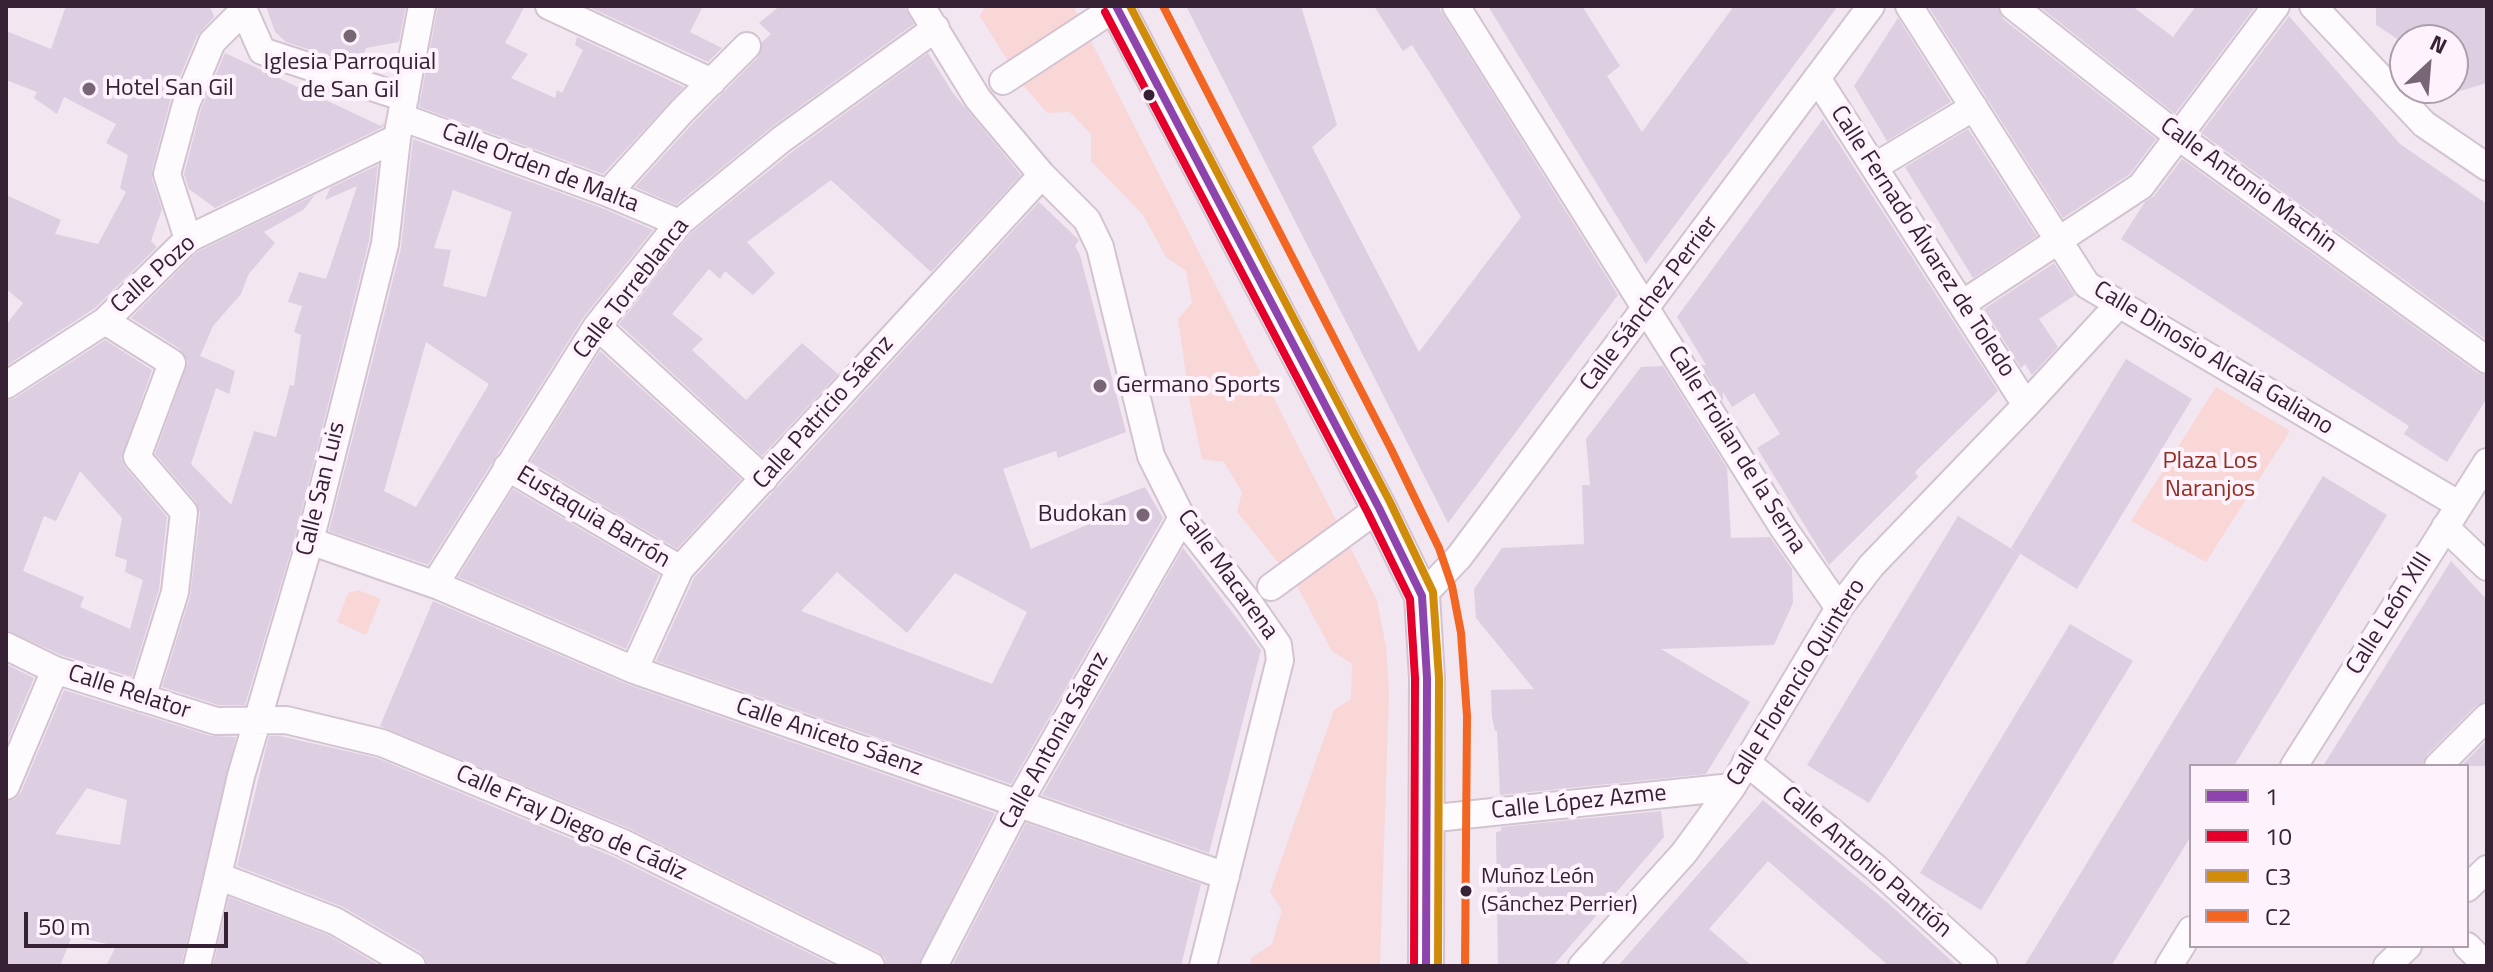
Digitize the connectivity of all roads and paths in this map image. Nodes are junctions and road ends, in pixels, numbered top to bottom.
1 (422, 6) edge
2 (549, 6) edge
3 (921, 6) edge
4 (1116, 6) edge
5 (1456, 6) edge
6 (1871, 6) edge
7 (1909, 6) edge
8 (2013, 6) edge
9 (2276, 6) edge
10 (2313, 6) edge
11 (243, 8) edge
12 (936, 28) junction
13 (747, 46) dead end
14 (1817, 78) junction
15 (712, 82) junction
16 (991, 90) junction
17 (1974, 107) junction
18 (401, 118) junction
19 (2179, 137) junction
20 (1874, 167) junction
21 (2487, 167) edge
22 (1042, 175) junction
23 (608, 193) junction
24 (679, 223) junction
25 (188, 239) junction
26 (2059, 241) junction
27 (2120, 303) junction
28 (1962, 304) junction
29 (1646, 309) junction
30 (105, 321) junction
31 (597, 326) junction
32 (2487, 360) edge
33 (6, 385) edge
34 (2026, 405) junction
35 (2487, 462) edge
36 (507, 467) junction
37 (764, 479) junction
38 (1379, 508) junction
39 (2452, 516) junction
40 (1182, 518) junction
41 (310, 541) junction
42 (2487, 567) edge
43 (680, 569) junction
44 (437, 585) junction
45 (1262, 593) junction
46 (1422, 596) junction
47 (1839, 608) junction
48 (6, 646) edge
49 (55, 670) junction
50 (634, 670) junction
51 (142, 698) junction
52 (2487, 717) edge
53 (258, 721) junction
54 (1746, 762) junction
55 (2295, 764) edge
56 (2440, 764) edge
57 (6, 786) edge
58 (1732, 787) junction
59 (1018, 804) junction
60 (1426, 819) junction
61 (218, 876) junction
62 (1226, 876) junction
63 (2189, 933) edge
64 (2406, 948) edge
65 (2469, 948) edge
66 (197, 966) edge
67 (412, 966) edge
68 (871, 966) edge
69 (934, 966) edge
70 (1203, 966) edge
71 (1426, 966) edge
72 (1582, 966) edge
73 (1984, 966) edge
74 (2169, 966) edge
75 (2387, 966) edge
76 (2487, 966) edge

1 - 18 street, Calle San Luis
2 - 15 street
3 - 12 street, Calle Macarena
4 - 16 street
4 - 38 main road
5 - 29 street, Calle Froilan de la Serna
6 - 14 street, Calle Sánchez Perrier
7 - 17 street, Calle Dinosio Alcalá Galiano
8 - 19 street, Calle Antonio Machin
9 - 19 street
10 - 21 street
11 - 18 street, Calle Orden de Malta
11 - 25 street
12 - 16 street, Calle Macarena
12 - 24 street, Calle Torreblanca
13 - 15 street
14 - 20 street, Calle Fernado Álvarez de Toledo
14 - 29 street, Calle Sánchez Perrier
15 - 23 street
16 - 22 street, Calle Macarena
17 - 20 street
17 - 26 street, Calle Dinosio Alcalá Galiano
18 - 23 street, Calle Orden de Malta
18 - 25 street, Calle Pozo
18 - 41 street, Calle San Luis
19 - 26 street
19 - 32 street, Calle Antonio Machin
20 - 28 street, Calle Fernado Álvarez de Toledo
22 - 37 street, Calle Patricio Sáenz
22 - 40 street, Calle Macarena
23 - 24 street, Calle Orden de Malta
24 - 31 street, Calle Torreblanca
25 - 30 street, Calle Pozo
26 - 27 street, Calle Dinosio Alcalá Galiano
26 - 28 street
27 - 34 street, Calle Florencio Quintero
27 - 39 street, Calle Dinosio Alcalá Galiano
28 - 34 street, Calle Fernado Álvarez de Toledo
29 - 46 street, Calle Sánchez Perrier
29 - 47 street, Calle Froilan de la Serna
30 - 33 street, Calle Pozo
30 - 51 street
31 - 36 street, Calle Torreblanca
31 - 37 street
34 - 47 street, Calle Florencio Quintero
35 - 39 street, Calle León XIII
36 - 43 street, Eustaquia Barrón
36 - 44 street, Calle Torreblanca
37 - 43 street, Calle Patricio Sáenz
38 - 45 street
38 - 46 main road
39 - 42 street, Calle Dinosio Alcalá Galiano
39 - 55 street, Calle León XIII
40 - 45 street, Calle Macarena
40 - 59 street, Calle Antonia Sáenz
41 - 44 street, Calle Aniceto Sáenz
41 - 53 street, Calle San Luis
43 - 50 street, Calle Patricio Sáenz
44 - 50 street, Calle Aniceto Sáenz
45 - 62 street, Calle Macarena
46 - 60 main road
47 - 54 street, Calle Florencio Quintero
48 - 49 street, Calle Relator
49 - 51 street, Calle Relator
49 - 57 street
50 - 59 street, Calle Aniceto Sáenz
51 - 53 street, Calle Relator
52 - 56 street
53 - 61 street, Calle San Luis
53 - 68 street, Calle Fray Diego de Cádiz
54 - 58 street, Calle Florencio Quintero
54 - 73 street, Calle Antonio Pantión
58 - 60 street, Calle López Azme
58 - 72 street, Calle Florencio Quintero
59 - 62 street, Calle Aniceto Sáenz
59 - 69 street, Calle Antonia Sáenz
60 - 71 main road
61 - 66 street, Calle San Luis
61 - 67 street
62 - 70 street, Calle Macarena
63 - 74 street
64 - 75 street
65 - 76 street

